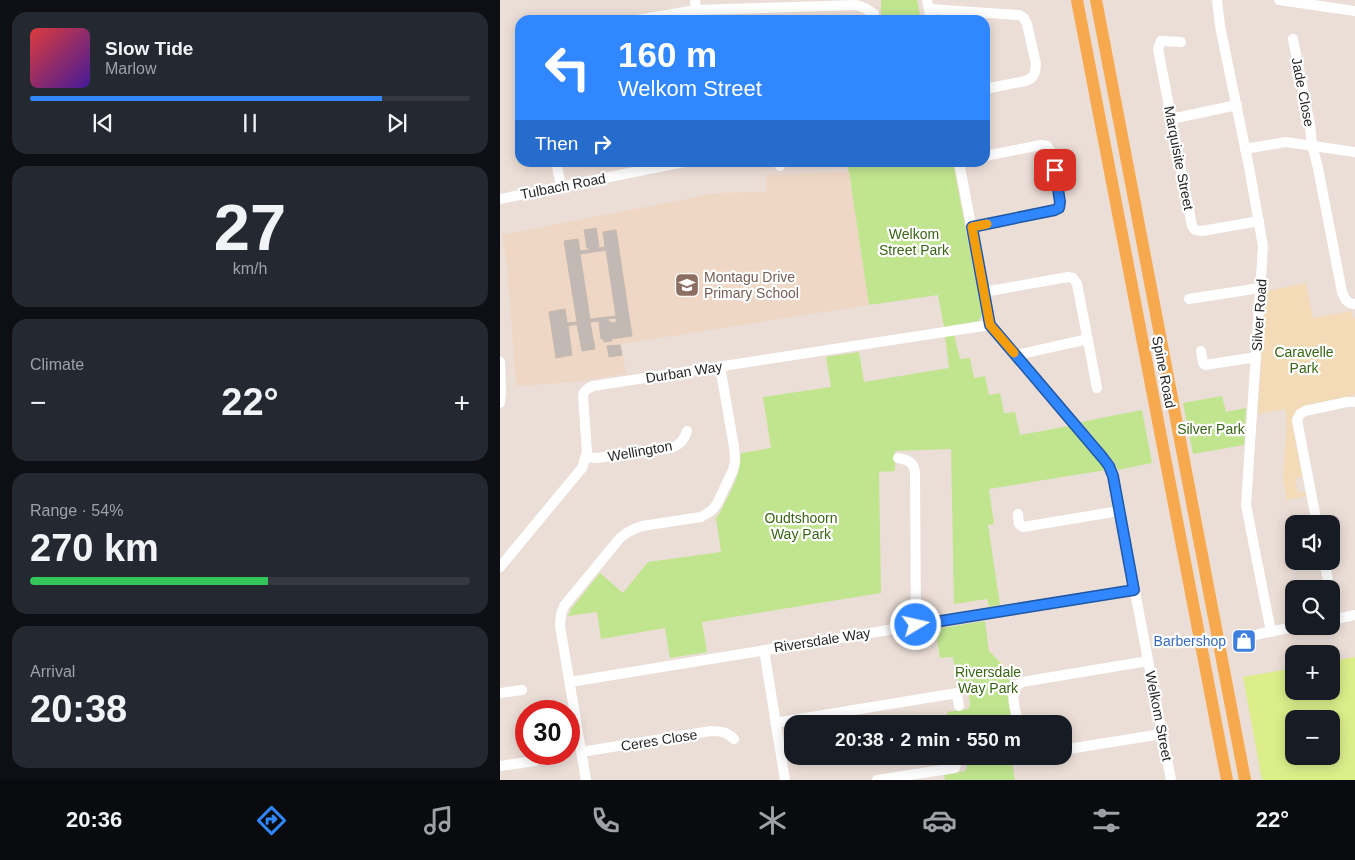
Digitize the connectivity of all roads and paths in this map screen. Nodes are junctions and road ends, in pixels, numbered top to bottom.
1 (1077, 0) edge
2 (1096, 0) edge
3 (1216, 0) edge
4 (1279, 0) edge
5 (928, 4) edge
6 (696, 10) edge
7 (1355, 11) edge
8 (874, 14) dead end
9 (666, 15) edge
10 (1293, 39) dead end
11 (1181, 42) dead end
12 (990, 87) edge
13 (1236, 105) junction
14 (1171, 119) junction
15 (1312, 145) junction
16 (1245, 149) junction
17 (1355, 152) edge
18 (990, 155) edge
19 (557, 167) edge
20 (658, 167) edge
21 (960, 167) edge
22 (561, 186) junction
23 (500, 199) edge
24 (1259, 221) junction
25 (972, 227) junction
26 (1260, 288) junction
27 (984, 292) junction
28 (1189, 299) dead end
29 (1355, 304) edge
30 (990, 325) junction
31 (1088, 339) junction
32 (1201, 351) dead end
33 (1016, 355) junction
34 (1256, 357) junction
35 (500, 362) edge
36 (720, 366) junction
37 (1097, 388) dead end
38 (1355, 402) edge
39 (500, 403) edge
40 (687, 431) dead end
41 (586, 457) junction
42 (898, 458) dead end
43 (1119, 510) junction
44 (1018, 514) dead end
45 (1314, 515) edge
46 (500, 568) edge
47 (1134, 590) junction
48 (1355, 616) edge
49 (1340, 618) edge
50 (916, 625) junction
51 (1285, 629) edge
52 (1271, 632) junction
53 (1255, 635) dead end
54 (764, 650) junction
55 (1148, 661) junction
56 (570, 682) junction
57 (522, 690) dead end
58 (500, 693) edge
59 (959, 706) dead end
60 (1016, 715) edge
61 (775, 722) junction
62 (1162, 734) junction
63 (734, 739) dead end
64 (1072, 748) edge
65 (581, 752) junction
66 (515, 764) edge
67 (956, 765) edge
68 (500, 766) edge
69 (586, 780) edge
70 (785, 780) edge
71 (877, 780) edge
72 (1171, 780) edge
73 (1227, 780) edge
74 (1245, 780) edge

1 - 73 main road, Spine Road
2 - 74 main road, Spine Road
3 - 13 street, Silver Road
4 - 7 street
5 - 12 street
6 - 8 street
6 - 9 street
10 - 15 street, Jade Close
11 - 14 street, Marquisite Street
13 - 14 street
13 - 16 street, Silver Road
14 - 24 street, Marquisite Street
15 - 16 street
15 - 17 street
15 - 29 street, Jade Close
16 - 24 street, Silver Road
18 - 25 street
19 - 22 street
20 - 22 street, Tulbach Road
21 - 25 street
22 - 23 street, Tulbach Road
24 - 26 street, Silver Road
25 - 27 street
26 - 28 street
26 - 34 street, Silver Road
27 - 30 street
27 - 31 street
30 - 33 street, Welkom Street
30 - 36 street, Durban Way
31 - 33 street
31 - 37 street
32 - 34 street
33 - 43 street, Welkom Street
34 - 52 street, Silver Road
35 - 39 street
36 - 41 street, Durban Way
36 - 56 street
38 - 45 street
40 - 41 street, Wellington
41 - 46 street
42 - 50 street
43 - 44 street
43 - 47 street, Welkom Street
47 - 50 street, Riversdale Way
47 - 55 street, Welkom Street
48 - 49 street
50 - 54 street, Riversdale Way
51 - 52 street
52 - 53 street
54 - 56 street, Riversdale Way
54 - 61 street
55 - 60 street
55 - 62 street, Welkom Street
56 - 65 street
57 - 58 street
59 - 61 street
61 - 70 street
62 - 64 street
62 - 72 street, Welkom Street
63 - 65 street, Ceres Close
65 - 69 street
66 - 68 street
67 - 71 street

